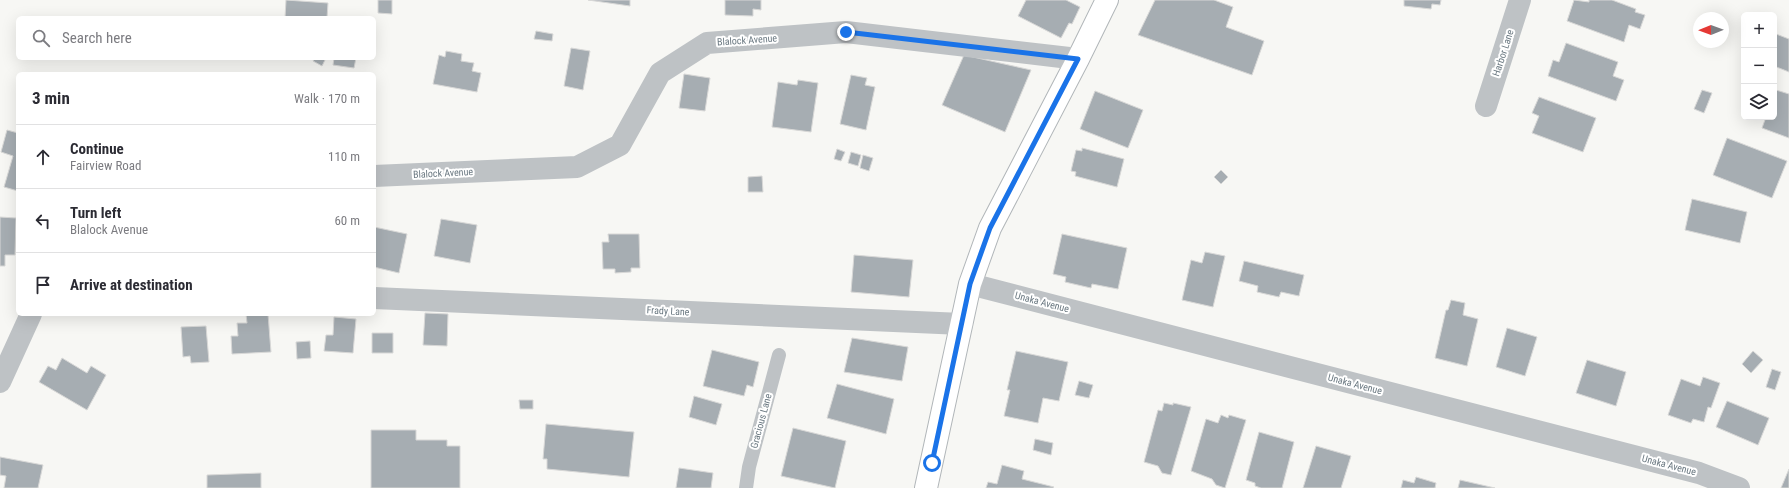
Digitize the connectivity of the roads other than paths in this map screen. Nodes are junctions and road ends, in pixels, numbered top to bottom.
1 (1106, 0) edge
2 (1520, 0) edge
3 (1078, 59) junction
4 (1486, 106) dead end
5 (376, 176) edge
6 (970, 284) junction
7 (376, 298) edge
8 (30, 316) edge
9 (962, 324) junction
10 (778, 355) dead end
11 (0, 382) edge
12 (746, 488) edge
13 (926, 488) edge
14 (1739, 488) edge

1 - 3 main road
2 - 4 street, Harbor Lane
3 - 5 street, Blalock Avenue
3 - 6 main road
6 - 9 main road
6 - 14 street, Unaka Avenue
7 - 9 street, Frady Lane
8 - 11 street
9 - 13 main road
10 - 12 lane, Gracious Lane

